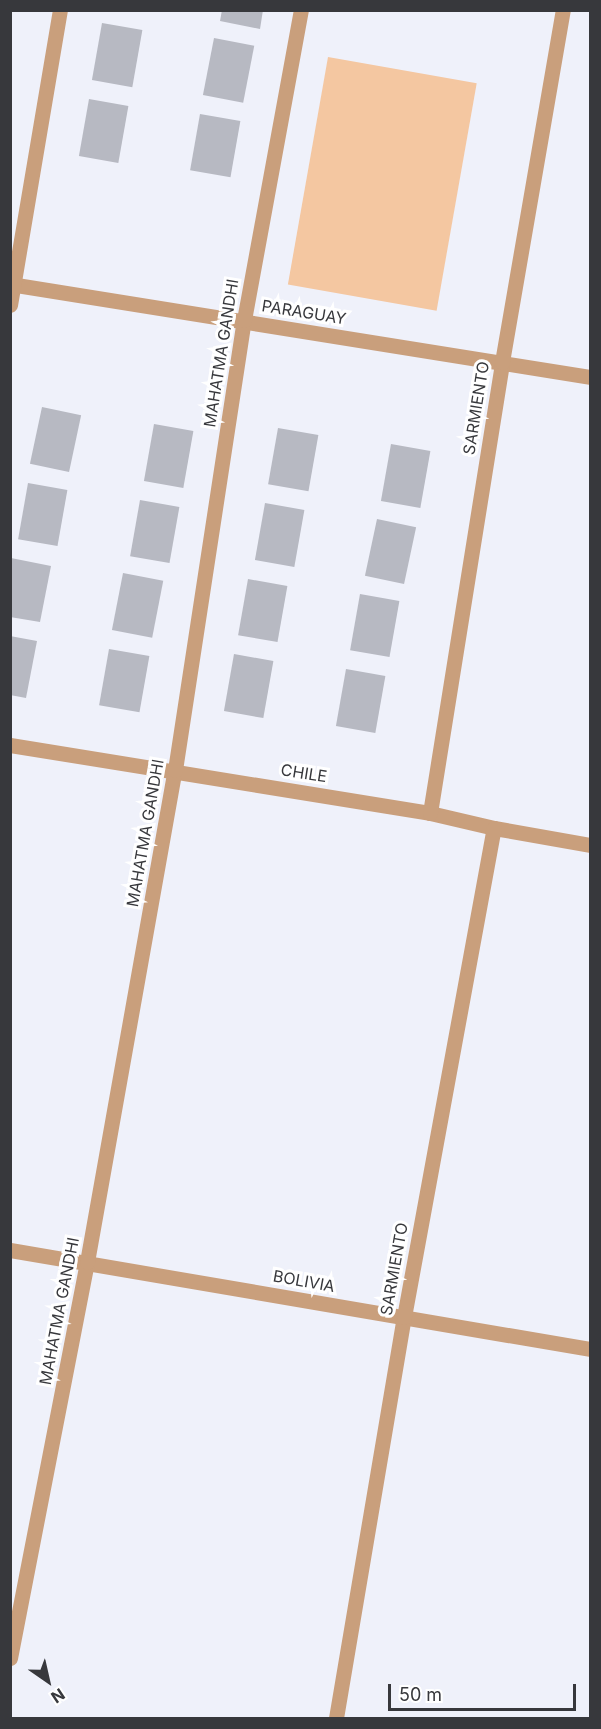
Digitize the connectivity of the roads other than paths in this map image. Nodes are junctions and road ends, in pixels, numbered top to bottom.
1 (60, 10) edge
2 (301, 10) edge
3 (563, 10) edge
4 (12, 284) edge
5 (10, 305) edge
6 (244, 320) junction
7 (502, 362) junction
8 (591, 377) edge
9 (10, 745) edge
10 (175, 770) junction
11 (430, 813) junction
12 (494, 828) junction
13 (591, 845) edge
14 (10, 1250) edge
15 (87, 1262) junction
16 (404, 1317) junction
17 (591, 1349) edge
18 (10, 1658) edge
19 (336, 1719) edge

1 - 4 street
2 - 6 street, MAHATMA GANDHI
3 - 7 street, SARMIENTO
4 - 5 street
4 - 6 street, PARAGUAY
6 - 7 street, PARAGUAY
6 - 10 street, MAHATMA GANDHI
7 - 8 street, PARAGUAY
7 - 11 street, SARMIENTO
9 - 10 street, CHILE
10 - 11 street, CHILE
10 - 15 street, MAHATMA GANDHI
11 - 12 street, CHILE
12 - 13 street, CHILE
12 - 16 street, SARMIENTO
14 - 15 street, BOLIVIA
15 - 16 street, BOLIVIA
15 - 18 street, MAHATMA GANDHI
16 - 17 street, BOLIVIA
16 - 19 street, SARMIENTO

